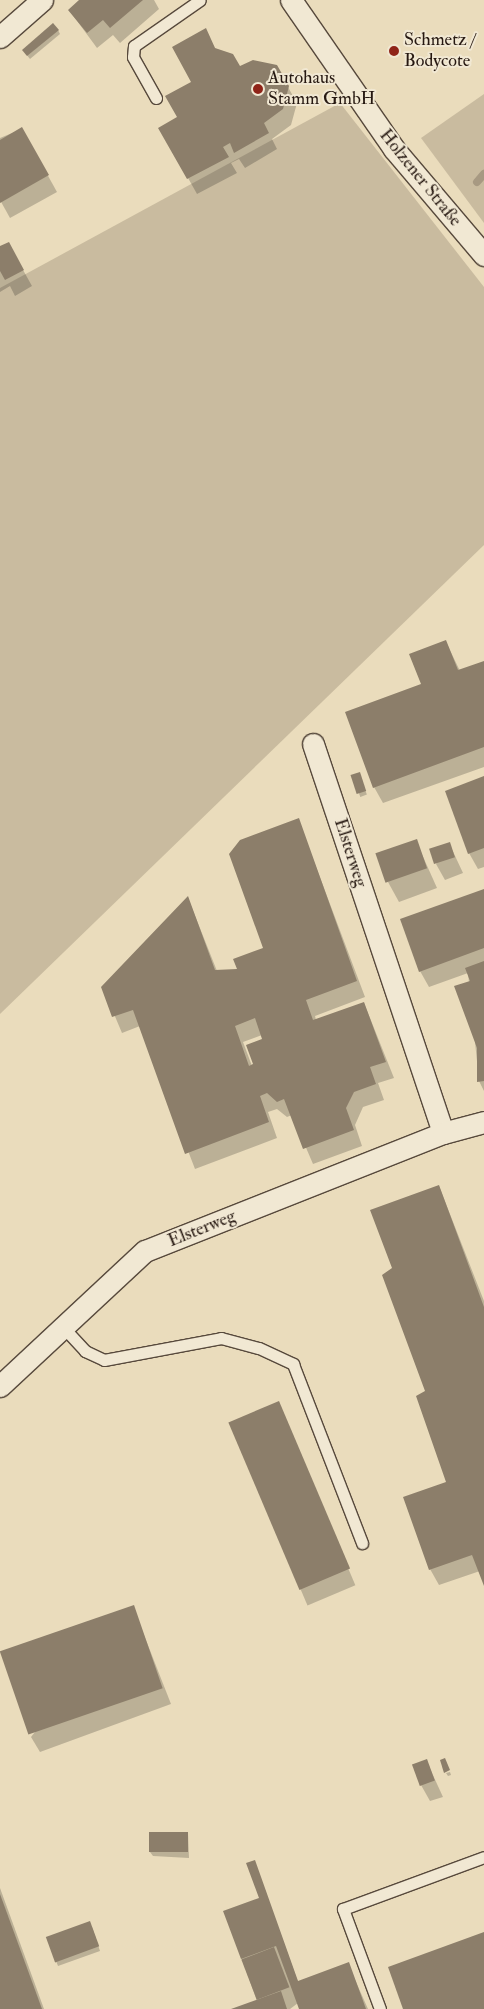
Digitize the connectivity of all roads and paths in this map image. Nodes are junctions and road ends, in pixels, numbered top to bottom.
1 (42, 0) edge
2 (200, 0) edge
3 (290, 0) edge
4 (0, 36) edge
5 (156, 98) dead end
6 (484, 255) edge
7 (314, 744) dead end
8 (484, 1122) edge
9 (443, 1133) junction
10 (63, 1327) junction
11 (0, 1386) edge
12 (362, 1543) dead end
13 (484, 1857) edge
14 (380, 2009) edge

1 - 4 street
2 - 5 lane
3 - 6 street, Holzener Straße
7 - 9 street, Elsterweg
8 - 9 street, Elsterweg
9 - 10 street, Elsterweg
10 - 11 street, Elsterweg
10 - 12 lane
13 - 14 lane

